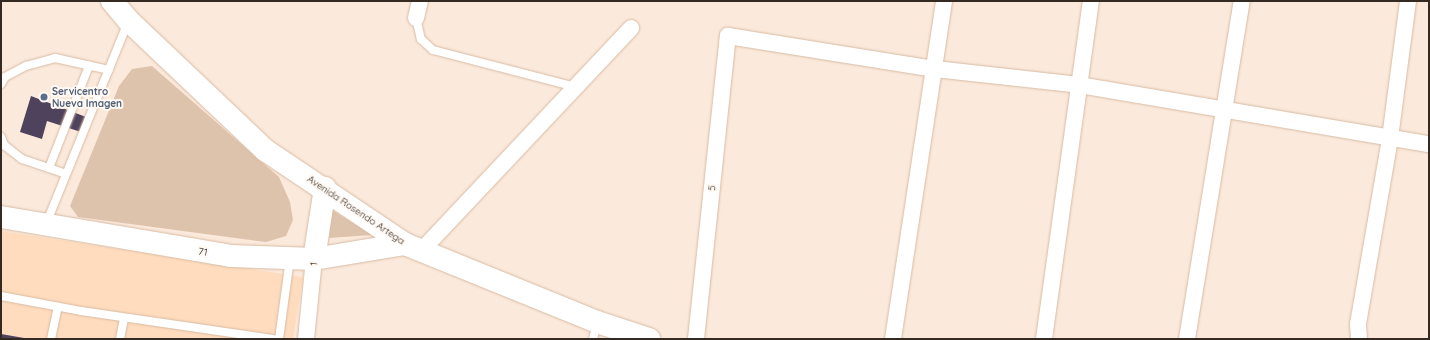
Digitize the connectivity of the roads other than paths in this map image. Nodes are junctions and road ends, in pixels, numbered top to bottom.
1 (112, 1) edge
2 (420, 1) edge
3 (944, 1) edge
4 (1091, 1) edge
5 (1242, 1) edge
6 (1408, 1) edge
7 (416, 18) joint
8 (129, 21) junction
9 (631, 28) dead end
10 (89, 66) junction
11 (935, 69) junction
12 (109, 70) junction
13 (1, 84) edge
14 (1079, 85) junction
15 (576, 87) junction
16 (1223, 108) junction
17 (1, 137) edge
18 (1390, 138) junction
19 (1429, 144) edge
20 (48, 168) junction
21 (66, 174) junction
22 (325, 188) junction
23 (1, 217) edge
24 (46, 225) junction
25 (413, 247) junction
26 (290, 258) junction
27 (314, 259) junction
28 (1, 296) edge
29 (58, 307) junction
30 (124, 318) junction
31 (595, 331) edge
32 (51, 339) edge
33 (120, 339) edge
34 (273, 339) edge
35 (280, 339) edge
36 (306, 339) edge
37 (649, 339) edge
38 (696, 339) edge
39 (893, 339) edge
40 (1044, 339) edge
41 (1187, 339) edge
42 (1359, 339) edge

1 - 8 main road, Avenida Rosendo Artega
2 - 7 street
3 - 11 street
4 - 14 street
5 - 16 street
6 - 18 street
7 - 15 lane
8 - 12 lane
8 - 22 main road, Avenida Rosendo Artega
9 - 15 street
10 - 12 lane
10 - 13 lane
10 - 20 lane
11 - 14 street
11 - 38 street, 5
11 - 39 street
12 - 21 lane
14 - 16 street
14 - 40 street
15 - 25 street
16 - 18 street
16 - 41 street
17 - 20 lane
18 - 19 street
18 - 42 street
20 - 21 lane
21 - 24 lane
22 - 25 main road, Avenida Rosendo Artega
22 - 27 main road, 1
23 - 24 main road, 71
24 - 26 main road, 71
25 - 27 main road, 71
25 - 31 main road, Avenida Rosendo Artega
26 - 27 main road, 71
26 - 35 lane
27 - 36 street, 1
28 - 29 lane
29 - 30 lane
29 - 32 lane
30 - 33 lane
30 - 34 lane
31 - 37 main road, Avenida Rosendo Artega

